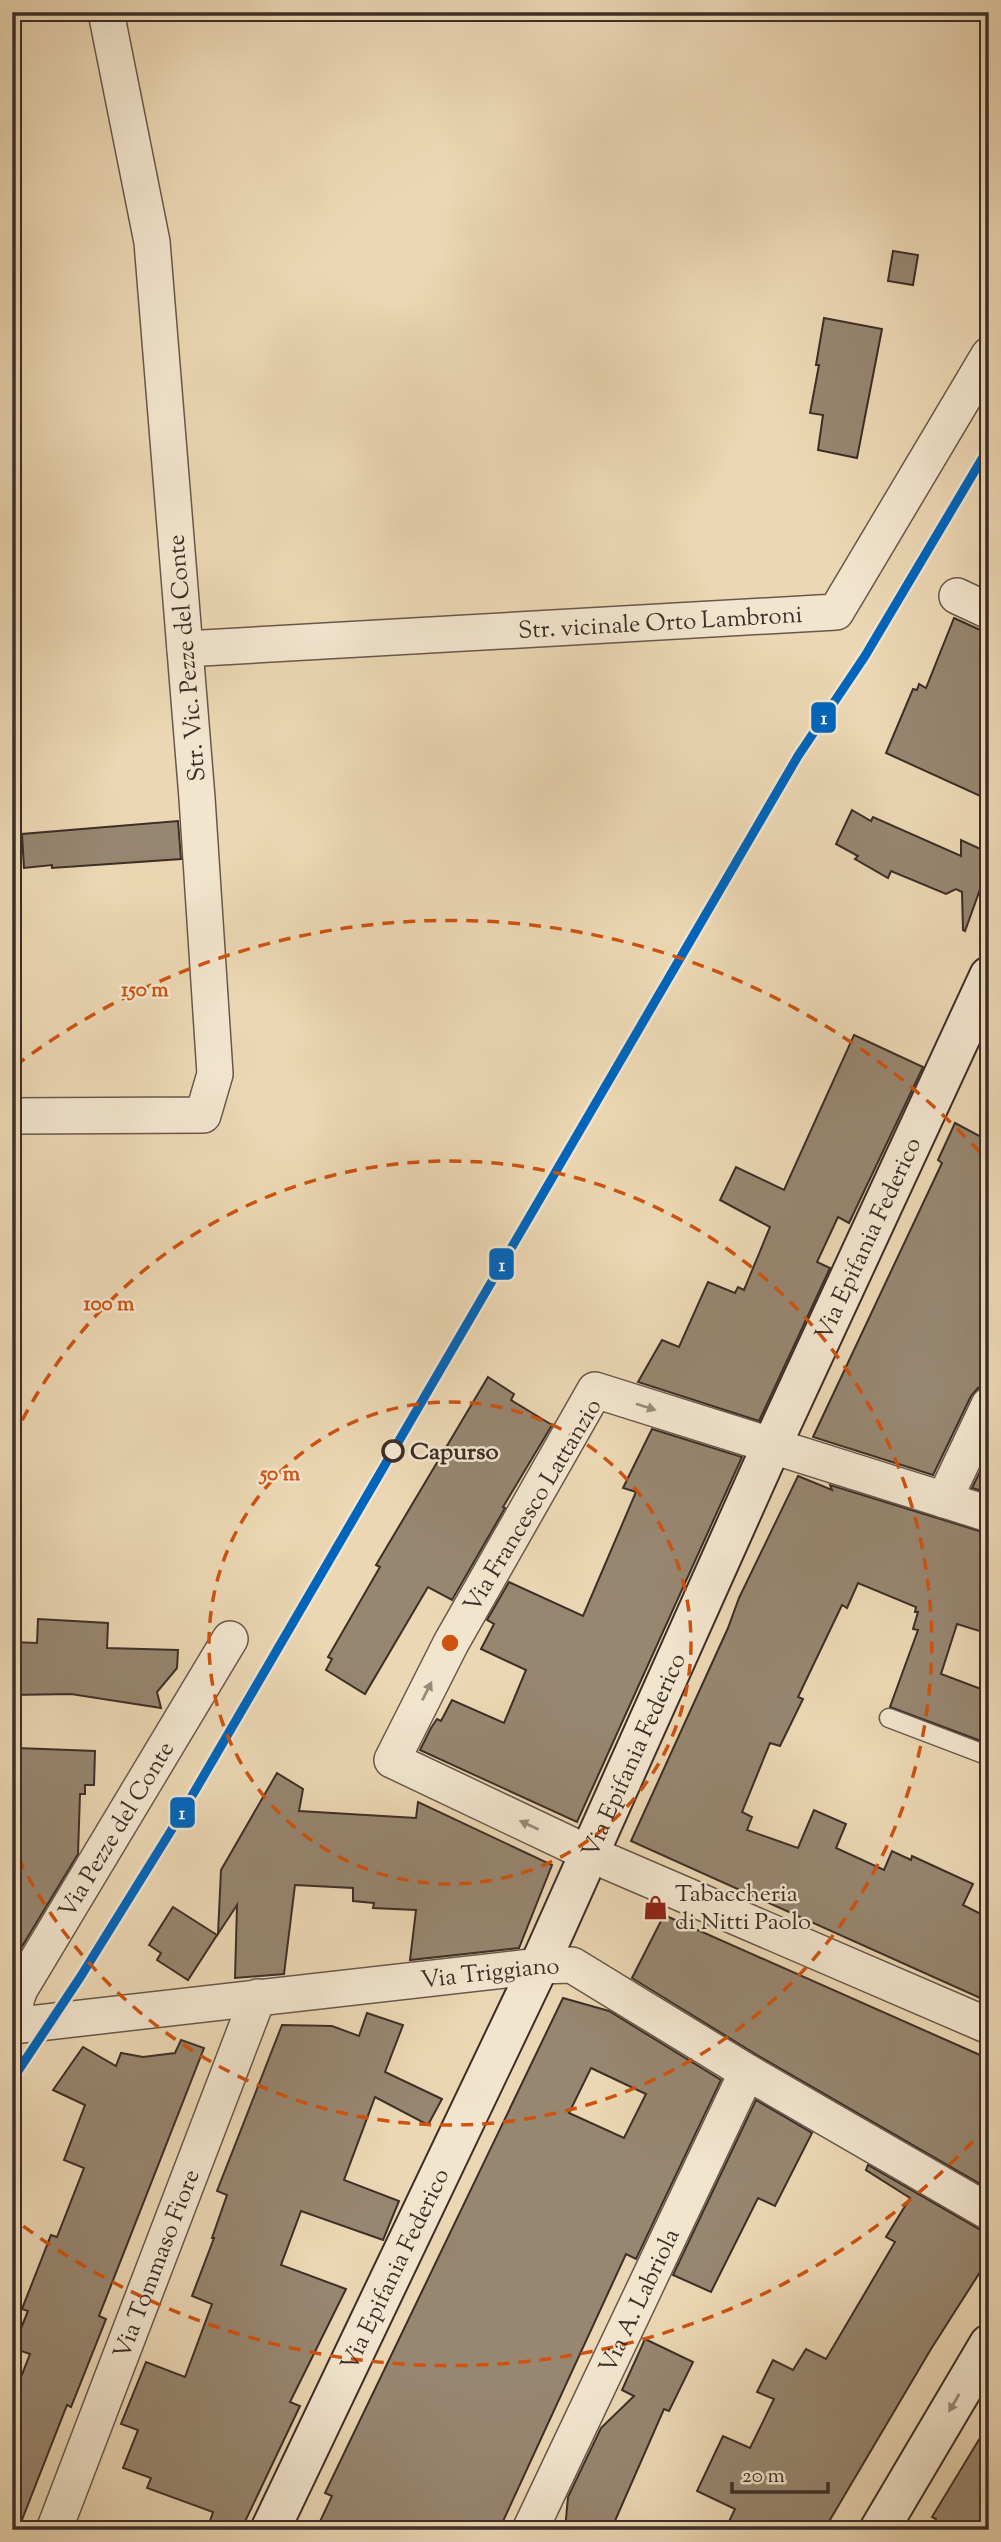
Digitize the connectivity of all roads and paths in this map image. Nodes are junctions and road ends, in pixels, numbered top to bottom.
1 (106, 12) edge
2 (989, 355) edge
3 (957, 596) dead end
4 (989, 611) edge
5 (185, 649) junction
6 (989, 976) edge
7 (12, 1116) edge
8 (989, 1405) edge
9 (771, 1447) junction
10 (944, 1500) junction
11 (989, 1514) edge
12 (230, 1639) dead end
13 (888, 1718) dead end
14 (989, 1756) edge
15 (590, 1854) junction
16 (539, 1966) junction
17 (258, 1997) junction
18 (14, 2026) edge
19 (989, 2026) edge
20 (747, 2072) junction
21 (989, 2212) edge
22 (989, 2344) edge
23 (54, 2530) edge
24 (270, 2530) edge
25 (530, 2530) edge
26 (880, 2530) edge

1 - 5 street, Str. Vic. Pezze del Conte
2 - 5 street, Str. vicinale Orto Lambroni
3 - 4 street
5 - 7 street, Str. Vic. Pezze del Conte
6 - 9 main road, Via Epifania Federico
8 - 10 street
9 - 10 street
9 - 15 main road, Via Epifania Federico
15 -> 9 street, Via Francesco Lattanzio
10 - 11 street
12 - 18 street, Via Pezze del Conte
13 - 14 lane
15 - 16 main road, Via Epifania Federico
15 - 19 street, Via Francesco Lattanzio
16 - 17 street, Via Triggiano
16 - 20 street, Via Triggiano
16 - 24 main road, Via Epifania Federico
17 - 18 street, Via Triggiano
17 - 23 street, Via Tommaso Fiore
20 - 21 street, Via Triggiano
20 - 25 street, Via A. Labriola
22 -> 26 main road

